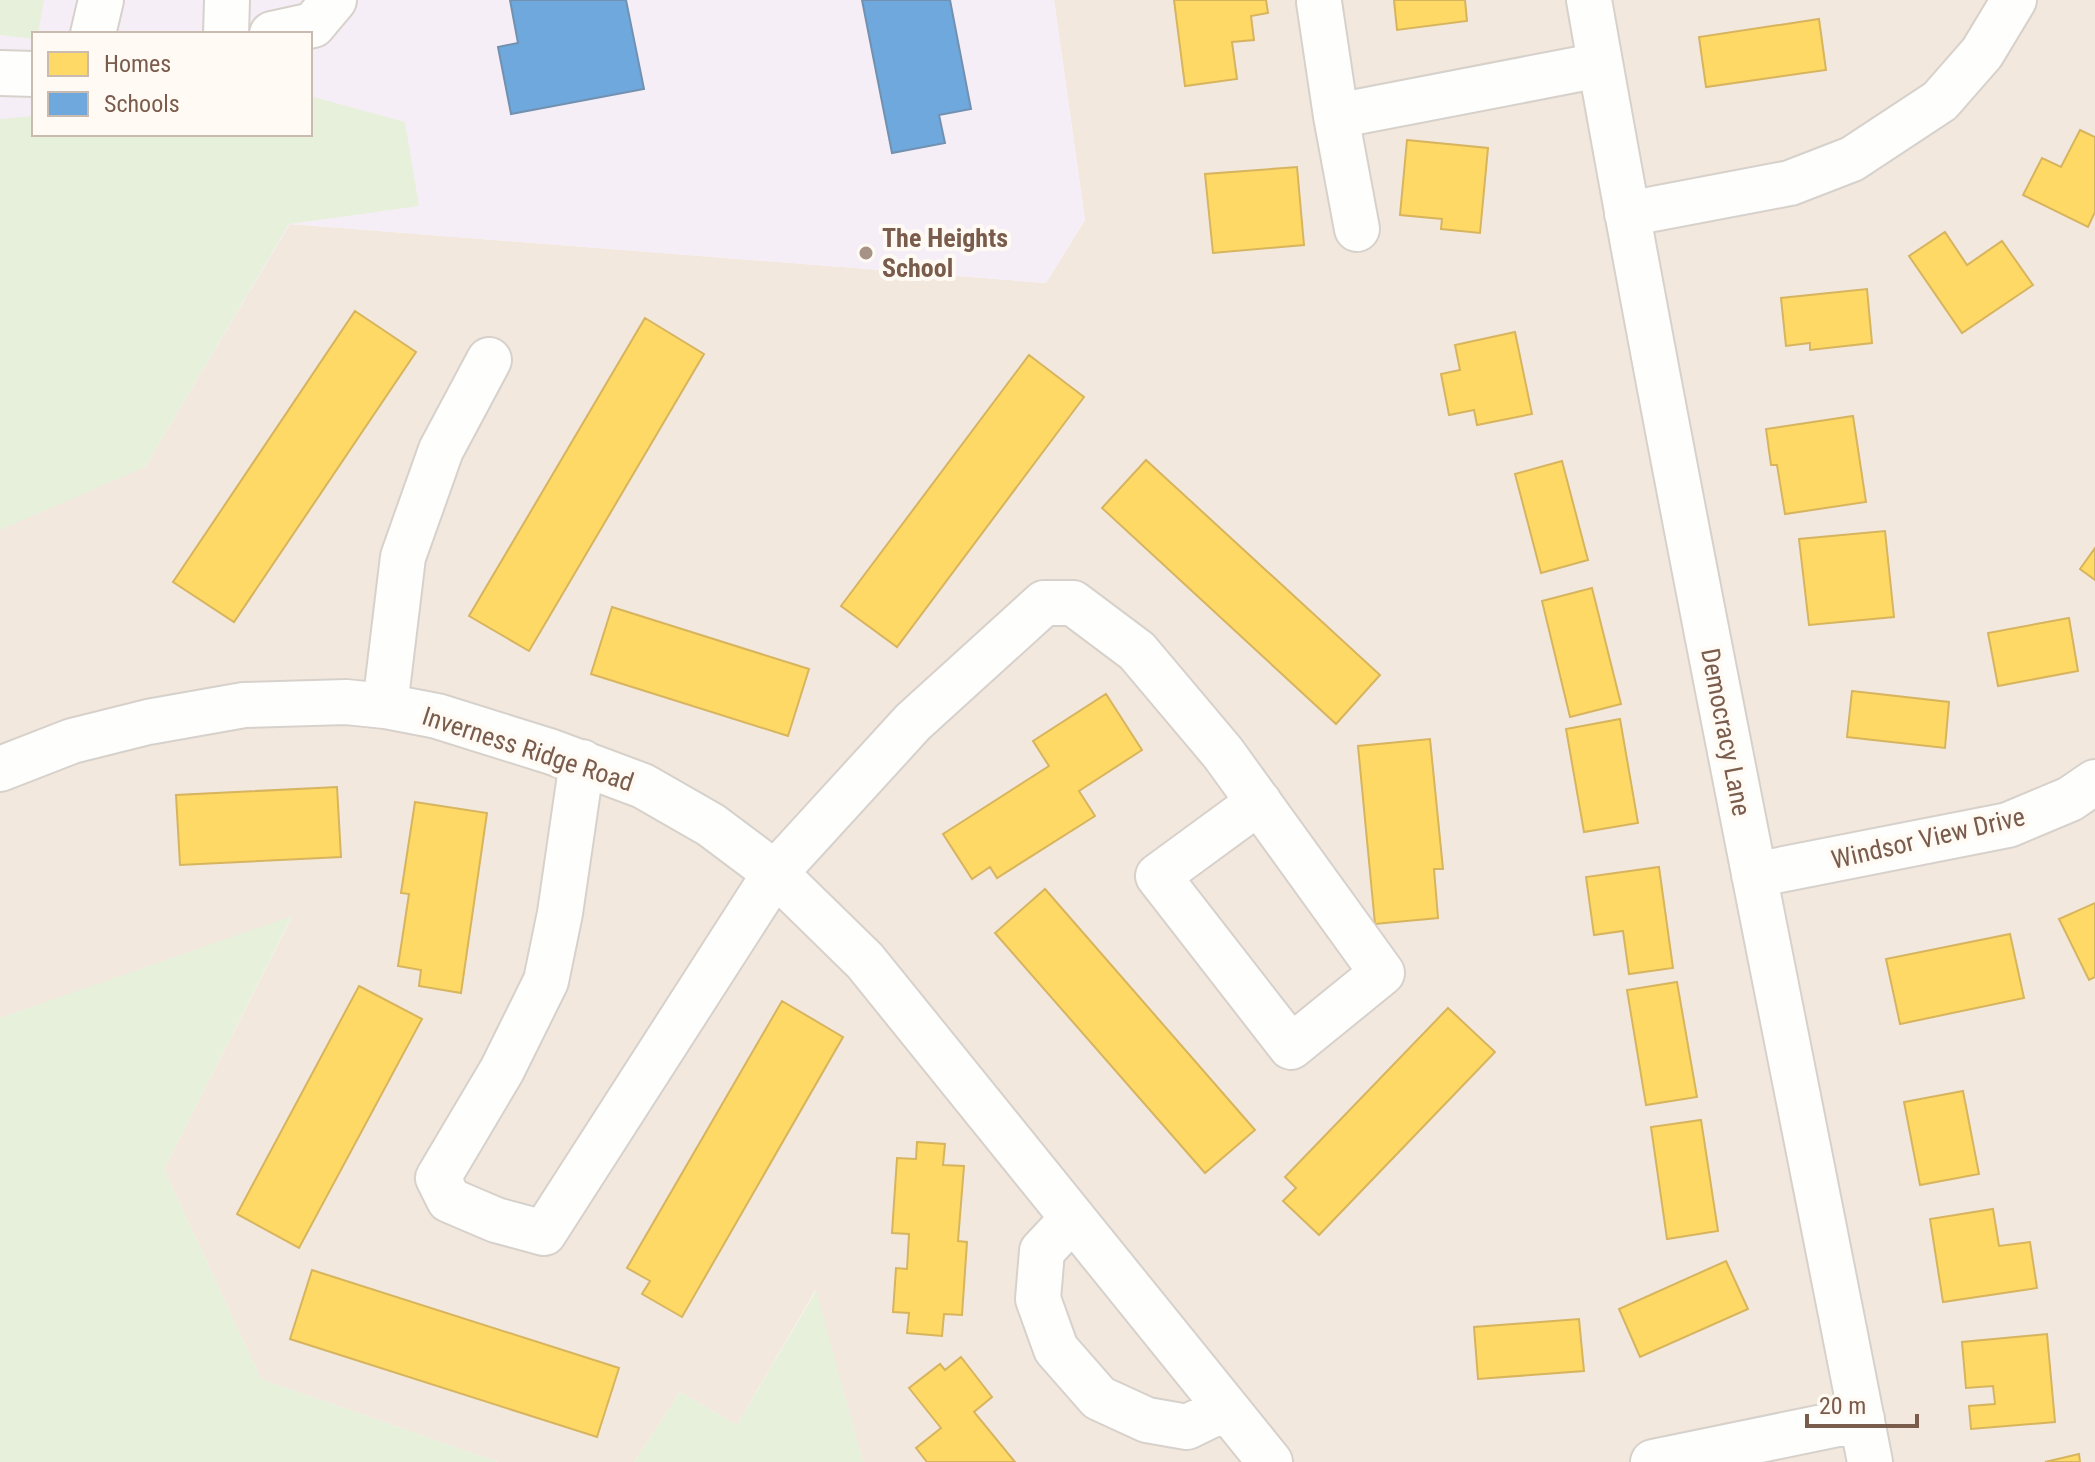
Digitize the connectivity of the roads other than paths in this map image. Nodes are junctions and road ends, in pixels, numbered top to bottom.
1 (101, 0) edge
2 (227, 0) edge
3 (334, 0) edge
4 (1589, 0) edge
5 (2014, 0) edge
6 (1319, 2) edge
7 (93, 32) edge
8 (226, 32) edge
9 (281, 32) edge
10 (1600, 65) junction
11 (0, 73) edge
12 (32, 74) edge
13 (1336, 116) junction
14 (1627, 214) junction
15 (1357, 229) dead end
16 (489, 360) dead end
17 (385, 706) junction
18 (582, 762) junction
19 (0, 769) edge
20 (2095, 782) edge
21 (1259, 802) junction
22 (775, 873) junction
23 (1754, 875) junction
24 (1073, 1218) junction
25 (1226, 1408) junction
26 (1862, 1419) junction
27 (1270, 1462) edge
28 (1653, 1462) edge
29 (1870, 1462) edge

1 - 7 street
2 - 8 street
3 - 9 street
4 - 10 street, Democracy Lane
5 - 14 street
6 - 13 street
10 - 13 street
10 - 14 street, Democracy Lane
11 - 12 street
13 - 15 street
14 - 23 street, Democracy Lane
16 - 17 street
17 - 18 street, Inverness Ridge Road
17 - 19 street, Inverness Ridge Road
18 - 22 street, Inverness Ridge Road
18 - 22 street
20 - 23 street, Windsor View Drive
21 - 21 street
21 - 22 street
22 - 24 street, Inverness Ridge Road
23 - 26 street, Democracy Lane
24 - 25 street, Inverness Ridge Road
24 - 25 street
25 - 27 street, Inverness Ridge Road
26 - 28 street
26 - 29 street, Democracy Lane

